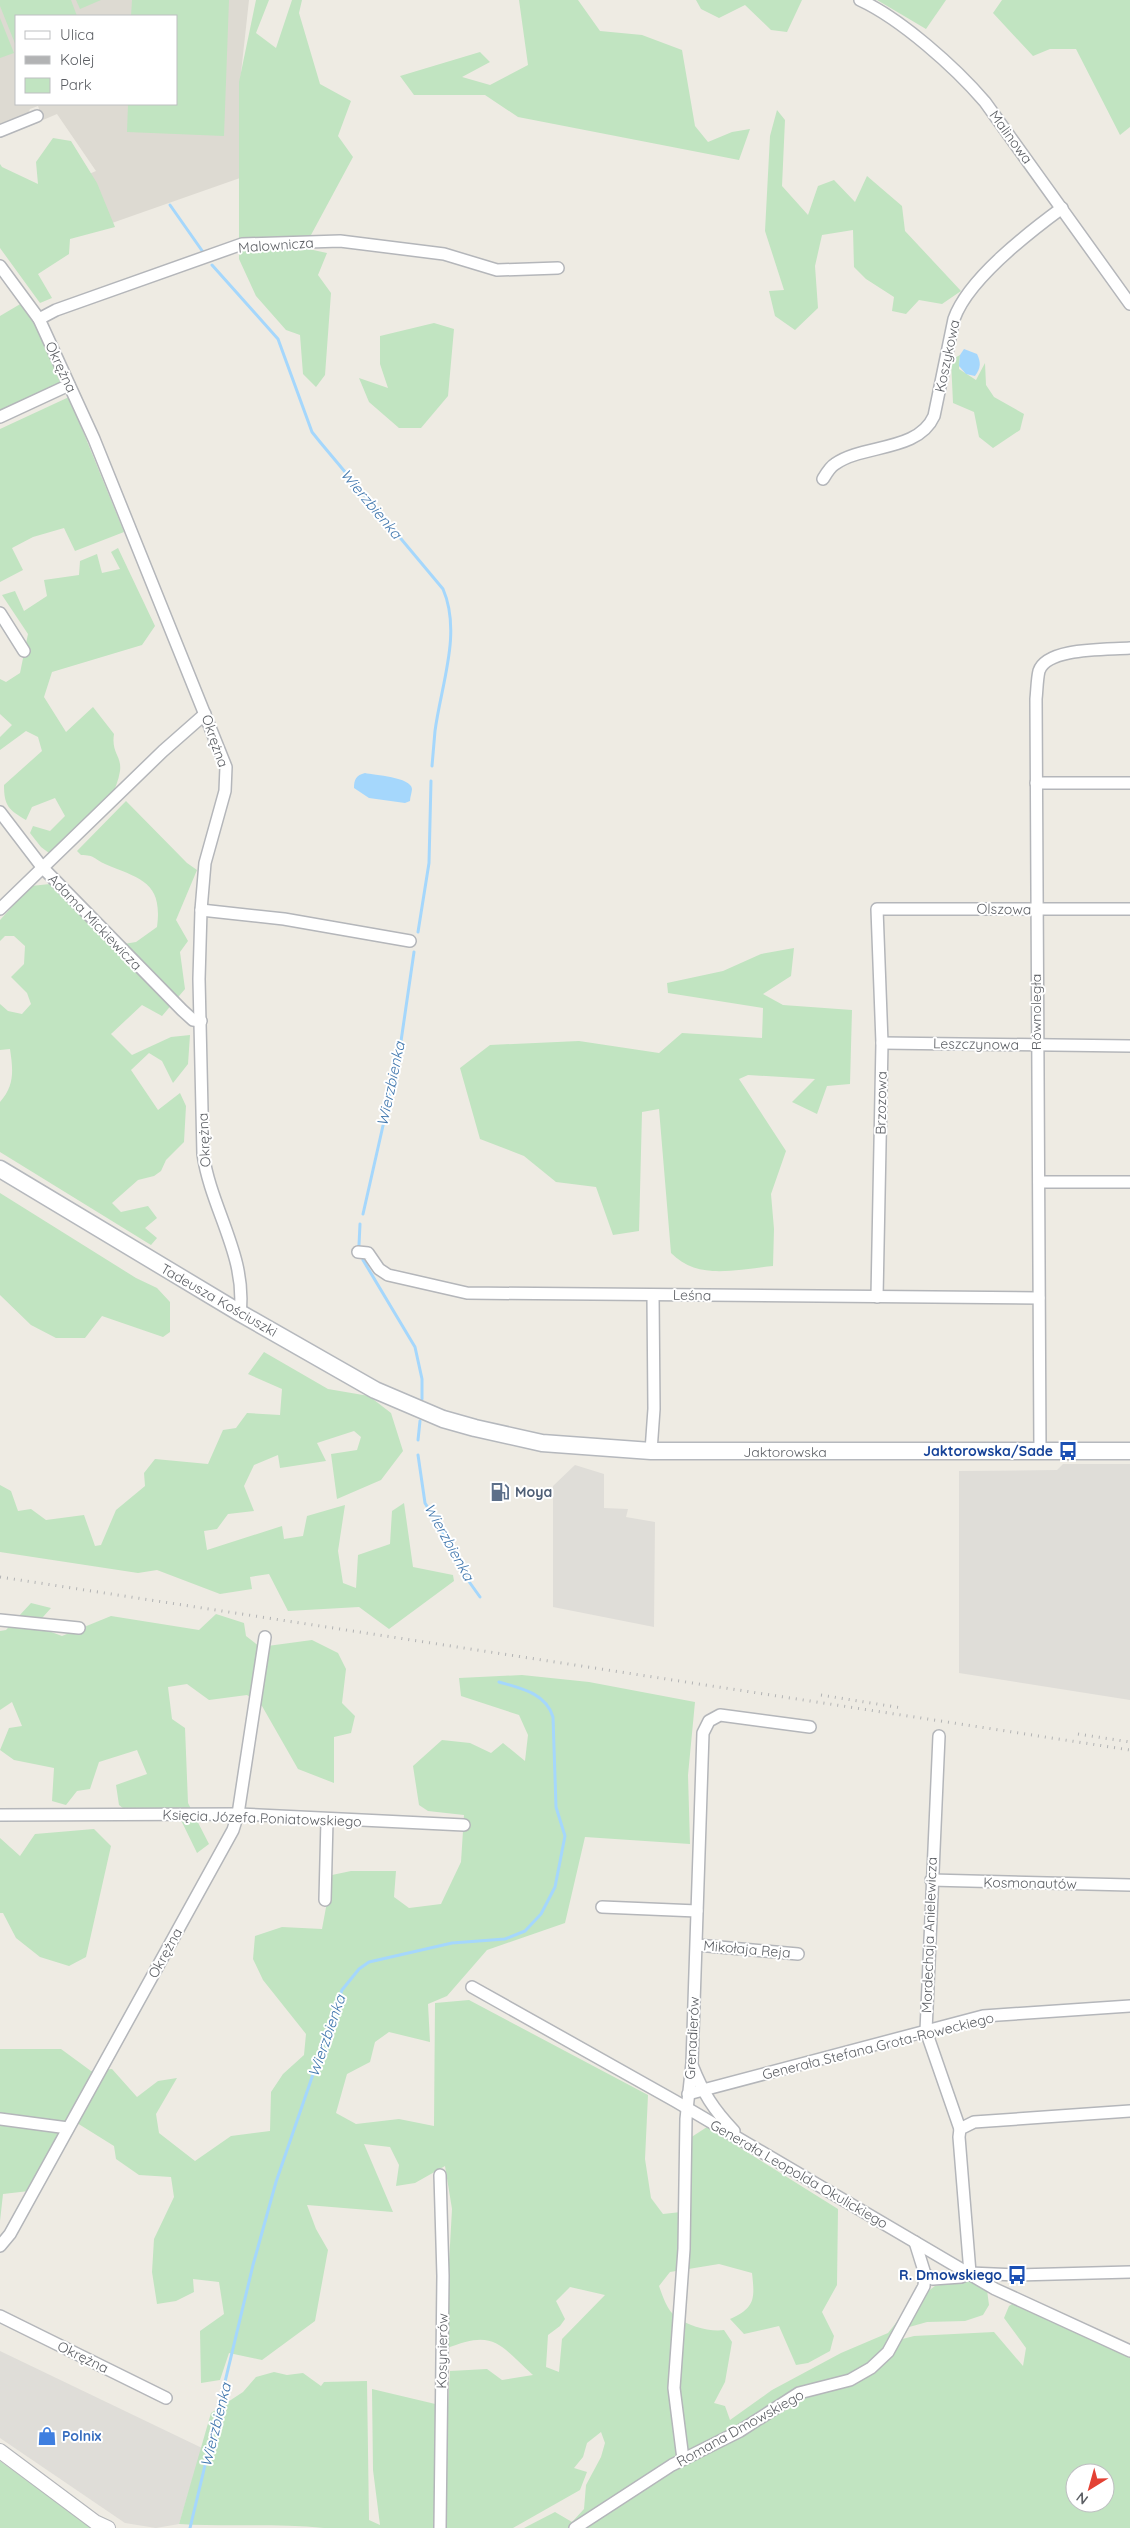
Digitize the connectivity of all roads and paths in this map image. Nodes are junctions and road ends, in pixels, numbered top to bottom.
1 (868, 2) edge
2 (37, 116) dead end
3 (0, 131) edge
4 (1062, 208) junction
5 (0, 266) edge
6 (558, 268) dead end
7 (1130, 304) edge
8 (39, 319) junction
9 (70, 385) junction
10 (0, 418) edge
11 (823, 479) dead end
12 (0, 613) edge
13 (1130, 648) edge
14 (24, 651) dead end
15 (205, 714) junction
16 (1130, 783) edge
17 (1036, 784) junction
18 (0, 812) edge
19 (42, 867) junction
20 (0, 909) edge
21 (877, 909) joint
22 (1130, 909) edge
23 (200, 910) junction
24 (1036, 910) junction
25 (410, 941) dead end
26 (201, 1021) junction
27 (882, 1043) junction
28 (1036, 1045) junction
29 (1130, 1046) edge
30 (0, 1169) edge
31 (1039, 1182) junction
32 (1130, 1182) edge
33 (358, 1252) dead end
34 (654, 1295) junction
35 (877, 1297) junction
36 (1039, 1298) junction
37 (240, 1313) junction
38 (443, 1419) joint
39 (1040, 1450) junction
40 (651, 1451) junction
41 (1130, 1451) edge
42 (0, 1620) edge
43 (79, 1628) dead end
44 (265, 1637) dead end
45 (810, 1727) dead end
46 (938, 1736) dead end
47 (238, 1814) junction
48 (0, 1815) edge
49 (327, 1820) junction
50 (464, 1824) dead end
51 (931, 1880) junction
52 (1130, 1885) edge
53 (325, 1900) dead end
54 (602, 1907) dead end
55 (697, 1912) junction
56 (696, 1945) junction
57 (798, 1954) dead end
58 (472, 1987) dead end
59 (1130, 2006) edge
60 (926, 2031) junction
61 (692, 2063) junction
62 (702, 2091) junction
63 (688, 2094) junction
64 (686, 2108) junction
65 (1130, 2111) edge
66 (0, 2119) edge
67 (68, 2128) junction
68 (960, 2129) junction
69 (744, 2141) junction
70 (440, 2175) dead end
71 (915, 2242) junction
72 (0, 2246) edge
73 (1130, 2272) edge
74 (970, 2273) junction
75 (925, 2274) junction
76 (0, 2316) edge
77 (1130, 2351) edge
78 (166, 2398) dead end
79 (0, 2452) edge
80 (684, 2460) junction
81 (108, 2528) edge
82 (440, 2528) edge
83 (575, 2528) edge

1 - 4 street, Malinowa
2 - 3 street
4 - 7 street, Malinowa
4 - 11 street, Koszykowa
5 - 8 street, Okrężna
6 - 8 street, Malownicza
8 - 9 street, Okrężna
9 - 10 street
9 - 15 street, Okrężna
12 - 14 street
13 - 17 street, Równoległa
15 - 19 street
15 - 23 street, Okrężna
16 - 17 street
17 - 24 street, Równoległa
18 - 19 street, Adama Mickiewicza
19 - 20 street
19 - 26 street, Adama Mickiewicza
21 - 24 street, Olszowa
21 - 27 street, Brzozowa
22 - 24 street, Olszowa
23 - 25 street
23 - 26 street, Okrężna
24 - 28 street, Równoległa
26 - 37 street, Okrężna
27 - 28 street, Leszczynowa
27 - 35 street, Brzozowa
28 - 29 street, Leszczynowa
28 - 31 street, Równoległa
30 - 37 main road, Tadeusza Kościuszki
31 - 32 street
31 - 36 street, Równoległa
33 - 34 street, Leśna
34 - 35 street, Leśna
34 - 40 street
35 - 36 street, Leśna
36 - 39 street, Równoległa
37 - 38 main road, Tadeusza Kościuszki
38 - 40 main road, Jaktorowska
39 - 40 main road, Jaktorowska
39 - 41 main road, Jaktorowska
42 - 43 street
44 - 47 street, Okrężna
45 - 55 street, Grenadierów
46 - 51 street, Mordechaja Anielewicza
47 - 48 street, Księcia Józefa Poniatowskiego
47 - 49 street, Księcia Józefa Poniatowskiego
47 - 67 street, Okrężna
49 - 50 street, Księcia Józefa Poniatowskiego
49 - 53 street
51 - 52 street, Kosmonautów
51 - 60 street, Mordechaja Anielewicza
54 - 55 street
55 - 56 street, Grenadierów
56 - 57 street, Mikołaja Reja
56 - 61 street, Grenadierów
58 - 64 street, Generała Leopolda Okulickiego
59 - 60 street, Generała Stefana Grota-Roweckiego
60 - 62 street, Generała Stefana Grota-Roweckiego
60 - 68 street, Mordechaja Anielewicza
61 - 62 street
61 - 63 street, Grenadierów
62 - 63 street, Generała Stefana Grota-Roweckiego
62 - 69 street
63 - 64 street, Grenadierów
64 - 69 street, Generała Leopolda Okulickiego
64 - 80 street, Grenadierów
65 - 68 street
66 - 67 street
67 - 72 street, Okrężna
68 - 74 street, Mordechaja Anielewicza
69 - 71 street, Generała Leopolda Okulickiego
70 - 82 street, Kosynierów
71 - 74 street, Generała Leopolda Okulickiego
71 - 75 street
73 - 74 street
74 - 75 street
74 - 77 street, Generała Leopolda Okulickiego
75 - 80 street, Romana Dmowskiego
76 - 78 street, Okrężna
79 - 81 street
80 - 83 street, Romana Dmowskiego

